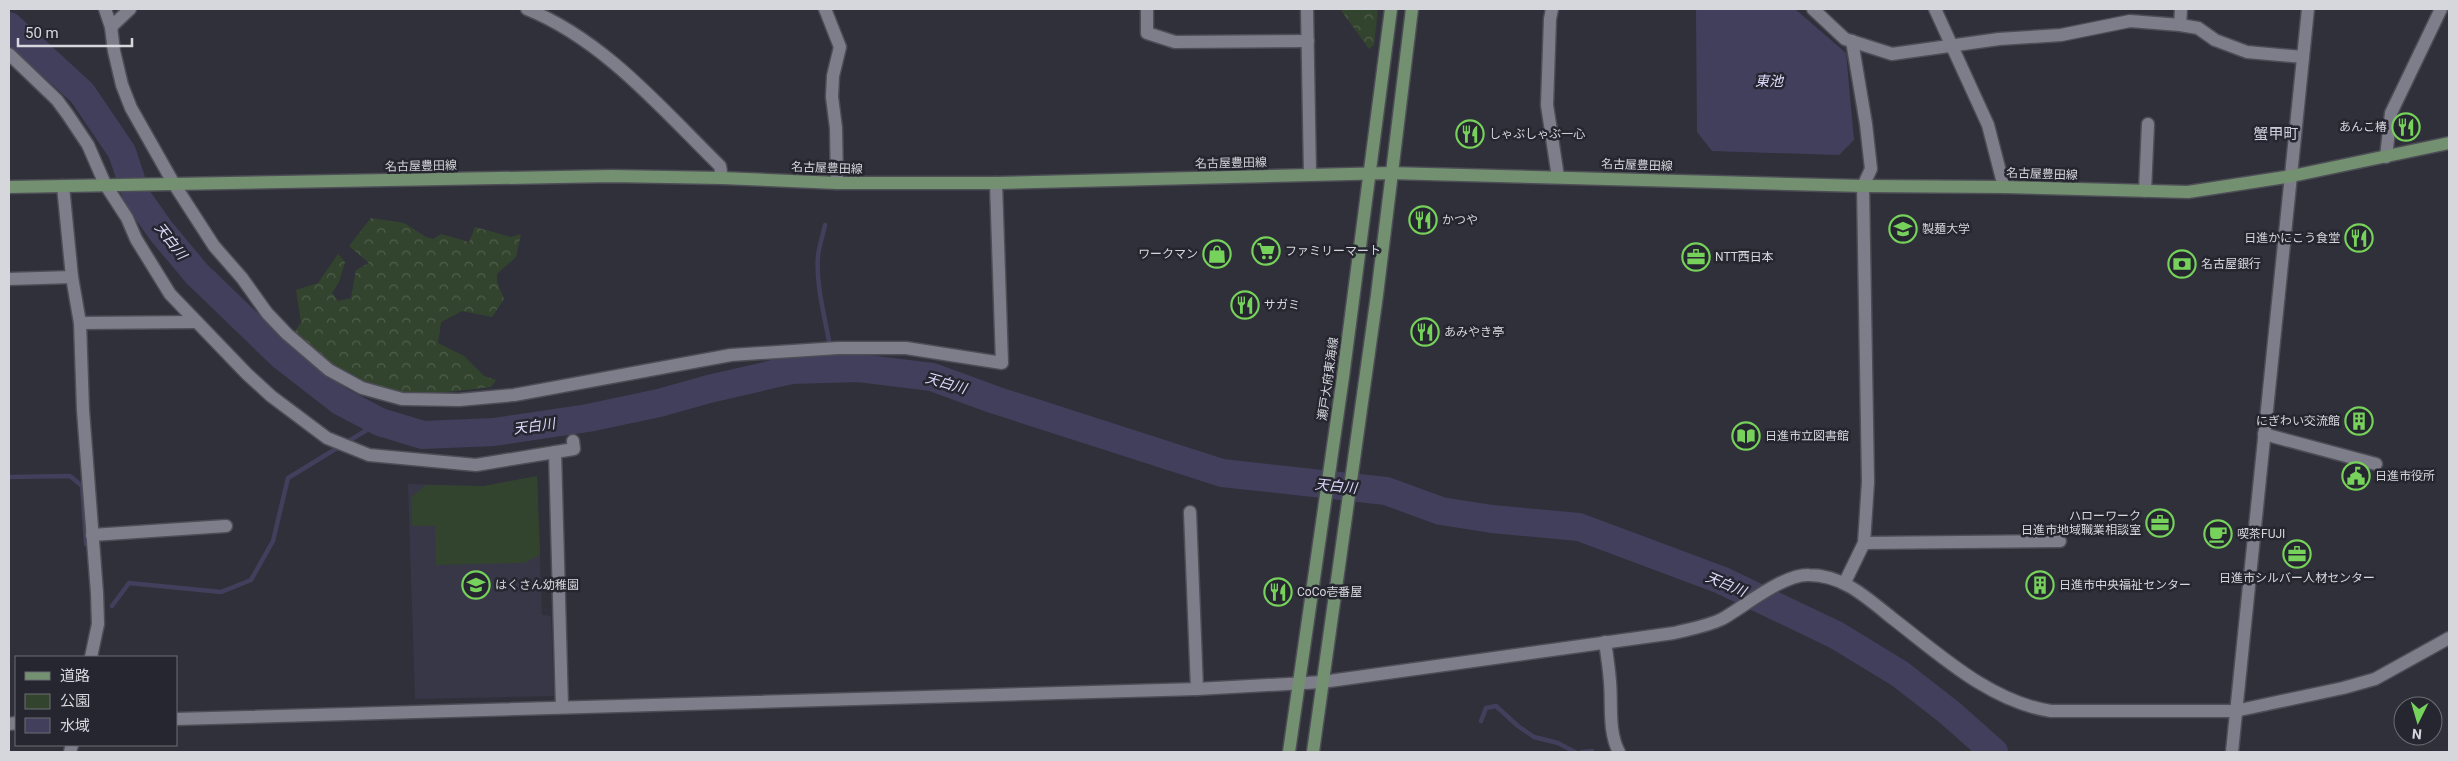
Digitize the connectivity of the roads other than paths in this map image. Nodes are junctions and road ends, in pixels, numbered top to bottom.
1 (105, 9) edge
2 (130, 9) edge
3 (527, 9) edge
4 (825, 9) edge
5 (1147, 9) edge
6 (1307, 9) edge
7 (1391, 9) edge
8 (1412, 9) edge
9 (1552, 9) edge
10 (1813, 9) edge
11 (1935, 9) edge
12 (2181, 9) edge
13 (2308, 9) edge
14 (2441, 9) edge
15 (2180, 25) junction
16 (111, 27) junction
17 (1852, 41) junction
18 (1308, 42) junction
19 (1951, 47) junction
20 (9, 54) edge
21 (2303, 57) junction
22 (2148, 124) dead end
23 (2449, 143) edge
24 (2386, 157) junction
25 (1390, 173) junction
26 (1310, 174) junction
27 (1370, 174) junction
28 (2292, 176) junction
29 (1558, 177) junction
30 (722, 178) junction
31 (837, 183) junction
32 (996, 183) junction
33 (110, 184) junction
34 (170, 184) junction
35 (63, 186) junction
36 (1863, 186) junction
37 (9, 187) edge
38 (2004, 187) junction
39 (2145, 191) junction
40 (72, 277) junction
41 (9, 279) edge
42 (197, 322) junction
43 (80, 323) junction
44 (2264, 434) junction
45 (573, 441) dead end
46 (555, 452) junction
47 (2376, 464) dead end
48 (1190, 512) dead end
49 (226, 526) dead end
50 (92, 535) junction
51 (2060, 541) dead end
52 (1864, 543) junction
53 (1845, 582) junction
54 (2449, 638) edge
55 (1605, 642) junction
56 (91, 656) edge
57 (1322, 682) junction
58 (1298, 683) junction
59 (1197, 689) junction
60 (562, 707) junction
61 (2235, 711) junction
62 (178, 719) edge
63 (1289, 752) edge
64 (1313, 752) edge
65 (1619, 752) edge
66 (2232, 752) edge

1 - 16 street
2 - 16 street
3 - 30 street
4 - 31 street
5 - 18 street
6 - 18 street
7 - 27 main road, 瀬戸大府東海線
8 - 25 main road
9 - 29 street
10 - 17 street
11 - 19 street
12 - 15 street
13 - 21 street
14 - 24 street
15 - 19 street
15 - 21 street
16 - 34 street
17 - 19 street
17 - 36 street
18 - 26 street
19 - 38 street
20 - 33 street
21 - 28 street
22 - 39 street
23 - 24 main road, 名古屋豊田線
24 - 28 main road, 名古屋豊田線
25 - 27 main road, 名古屋豊田線
25 - 29 main road, 名古屋豊田線
25 - 57 main road
26 - 27 main road, 名古屋豊田線
26 - 32 main road, 名古屋豊田線
27 - 58 main road, 瀬戸大府東海線
28 - 39 main road, 名古屋豊田線
28 - 44 street
29 - 36 main road, 名古屋豊田線
30 - 31 main road, 名古屋豊田線
30 - 34 main road, 名古屋豊田線
31 - 32 main road, 名古屋豊田線
32 - 34 street
33 - 34 main road, 名古屋豊田線
33 - 35 main road, 名古屋豊田線
33 - 42 street
35 - 37 main road, 名古屋豊田線
35 - 40 street
36 - 38 main road, 名古屋豊田線
36 - 52 street
38 - 39 main road, 名古屋豊田線
40 - 41 street
40 - 43 street
42 - 43 street
42 - 46 street
43 - 50 street
44 - 47 street
44 - 61 street
45 - 46 street
46 - 60 street
48 - 59 street
49 - 50 street
50 - 56 street
51 - 52 street
52 - 53 street
53 - 55 street
53 - 61 street
54 - 61 street
55 - 57 street
55 - 65 street
57 - 58 street
57 - 64 main road
58 - 59 street
58 - 63 main road, 瀬戸大府東海線
59 - 60 street
60 - 62 street
61 - 66 street

